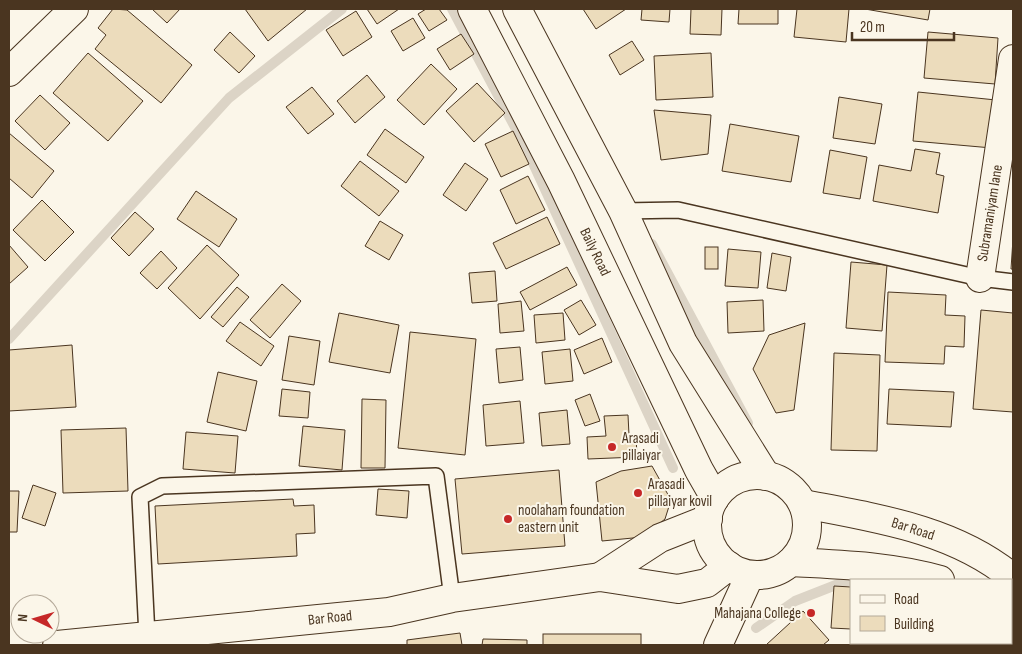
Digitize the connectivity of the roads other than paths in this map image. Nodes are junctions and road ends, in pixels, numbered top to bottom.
1 (74, 9) edge
2 (472, 9) edge
3 (517, 9) edge
4 (1013, 59) edge
5 (9, 72) edge
6 (623, 211) junction
7 (980, 278) junction
8 (1013, 282) edge
9 (766, 476) junction
10 (803, 504) junction
11 (712, 509) junction
12 (792, 562) junction
13 (739, 571) junction
14 (600, 577) junction
15 (1013, 578) edge
16 (936, 579) edge
17 (452, 598) junction
18 (130, 641) edge
19 (57, 645) edge
20 (718, 645) edge

1 - 5 main road
2 - 11 main road, Baily Road
3 - 6 main road
4 - 7 main road, Subramaniyam lane
6 - 7 lane
6 - 9 main road
7 - 8 lane
9 - 10 main road
9 - 11 main road
10 - 12 main road
10 - 15 main road, Bar Road
11 - 13 main road
11 - 14 main road, Bar Road
12 - 13 main road
12 - 16 main road
13 - 14 main road, Bar Road
13 - 20 main road
14 - 17 main road, Bar Road
17 - 18 main road, Bar Road
17 - 18 lane
18 - 19 main road, Bar Road

